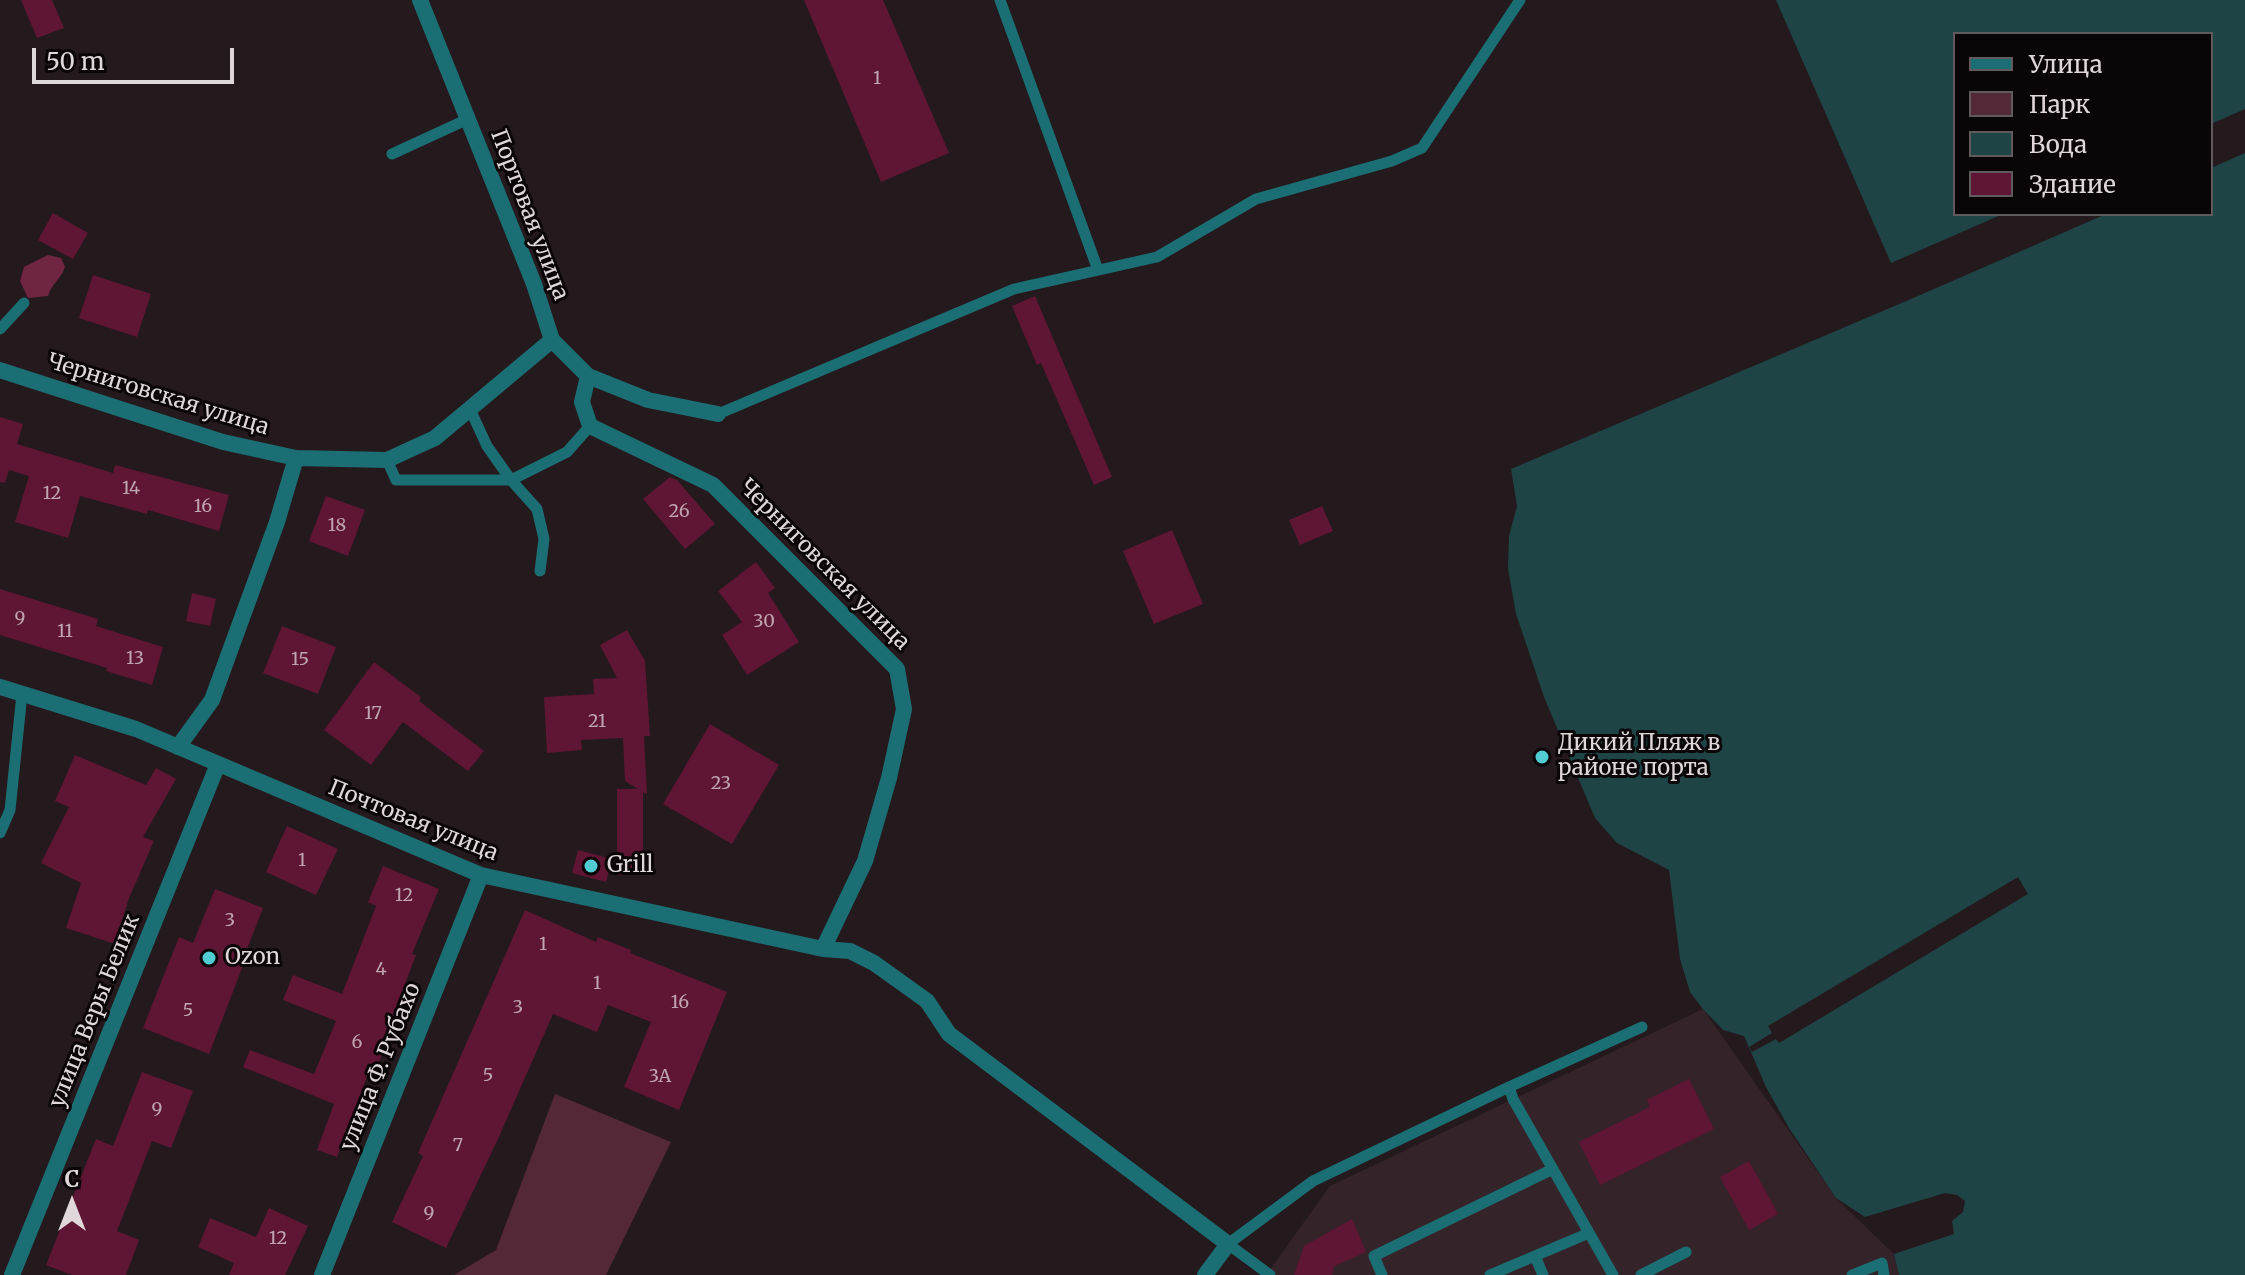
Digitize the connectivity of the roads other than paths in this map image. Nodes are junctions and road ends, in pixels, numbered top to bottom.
1 (420, 0) edge
2 (1000, 0) edge
3 (1520, 0) edge
4 (468, 119) junction
5 (392, 154) dead end
6 (1098, 270) junction
7 (24, 303) dead end
8 (0, 329) edge
9 (552, 340) junction
10 (0, 370) edge
11 (588, 376) junction
12 (469, 407) junction
13 (718, 414) joint
14 (590, 426) junction
15 (296, 458) junction
16 (387, 460) junction
17 (511, 480) junction
18 (540, 571) dead end
19 (0, 687) edge
20 (22, 694) junction
21 (178, 747) junction
22 (218, 764) junction
23 (0, 833) edge
24 (481, 875) junction
25 (823, 949) junction
26 (1642, 1027) dead end
27 (1509, 1087) junction
28 (1553, 1169) junction
29 (1589, 1233) junction
30 (1228, 1244) junction
31 (1686, 1252) dead end
32 (1535, 1256) junction
33 (12, 1275) edge
34 (322, 1275) edge
35 (1205, 1275) edge
36 (1270, 1275) edge
37 (1382, 1275) edge
38 (1490, 1275) edge
39 (1543, 1275) edge
40 (1613, 1275) edge
41 (1641, 1275) edge
42 (1852, 1275) edge
43 (1884, 1275) edge

1 - 4 street, Портовая улица
2 - 6 lane
3 - 6 lane
4 - 5 lane
4 - 9 street, Портовая улица
6 - 13 lane
7 - 8 lane
9 - 11 street, Портовая улица
9 - 12 street, Черниговская улица
10 - 15 street, Черниговская улица
11 - 13 street, Портовая улица
11 - 14 street
12 - 16 street, Черниговская улица
12 - 17 lane
14 - 17 lane
14 - 25 street, Черниговская улица
15 - 16 street, Черниговская улица
15 - 21 street
16 - 17 lane
17 - 18 lane
19 - 20 street, Почтовая улица
20 - 21 street, Почтовая улица
20 - 23 lane
21 - 22 street, Почтовая улица
22 - 24 street, Почтовая улица
22 - 33 street, улица Веры Белик
24 - 25 street, Почтовая улица
24 - 34 street, улица Ф. Рубахо
25 - 30 street, Почтовая улица
26 - 27 lane
27 - 28 lane
27 - 30 lane
28 - 29 lane
28 - 37 lane
29 - 32 lane
29 - 40 lane
30 - 35 street
30 - 36 lane
31 - 41 lane
32 - 38 lane
32 - 39 lane
42 - 43 lane

